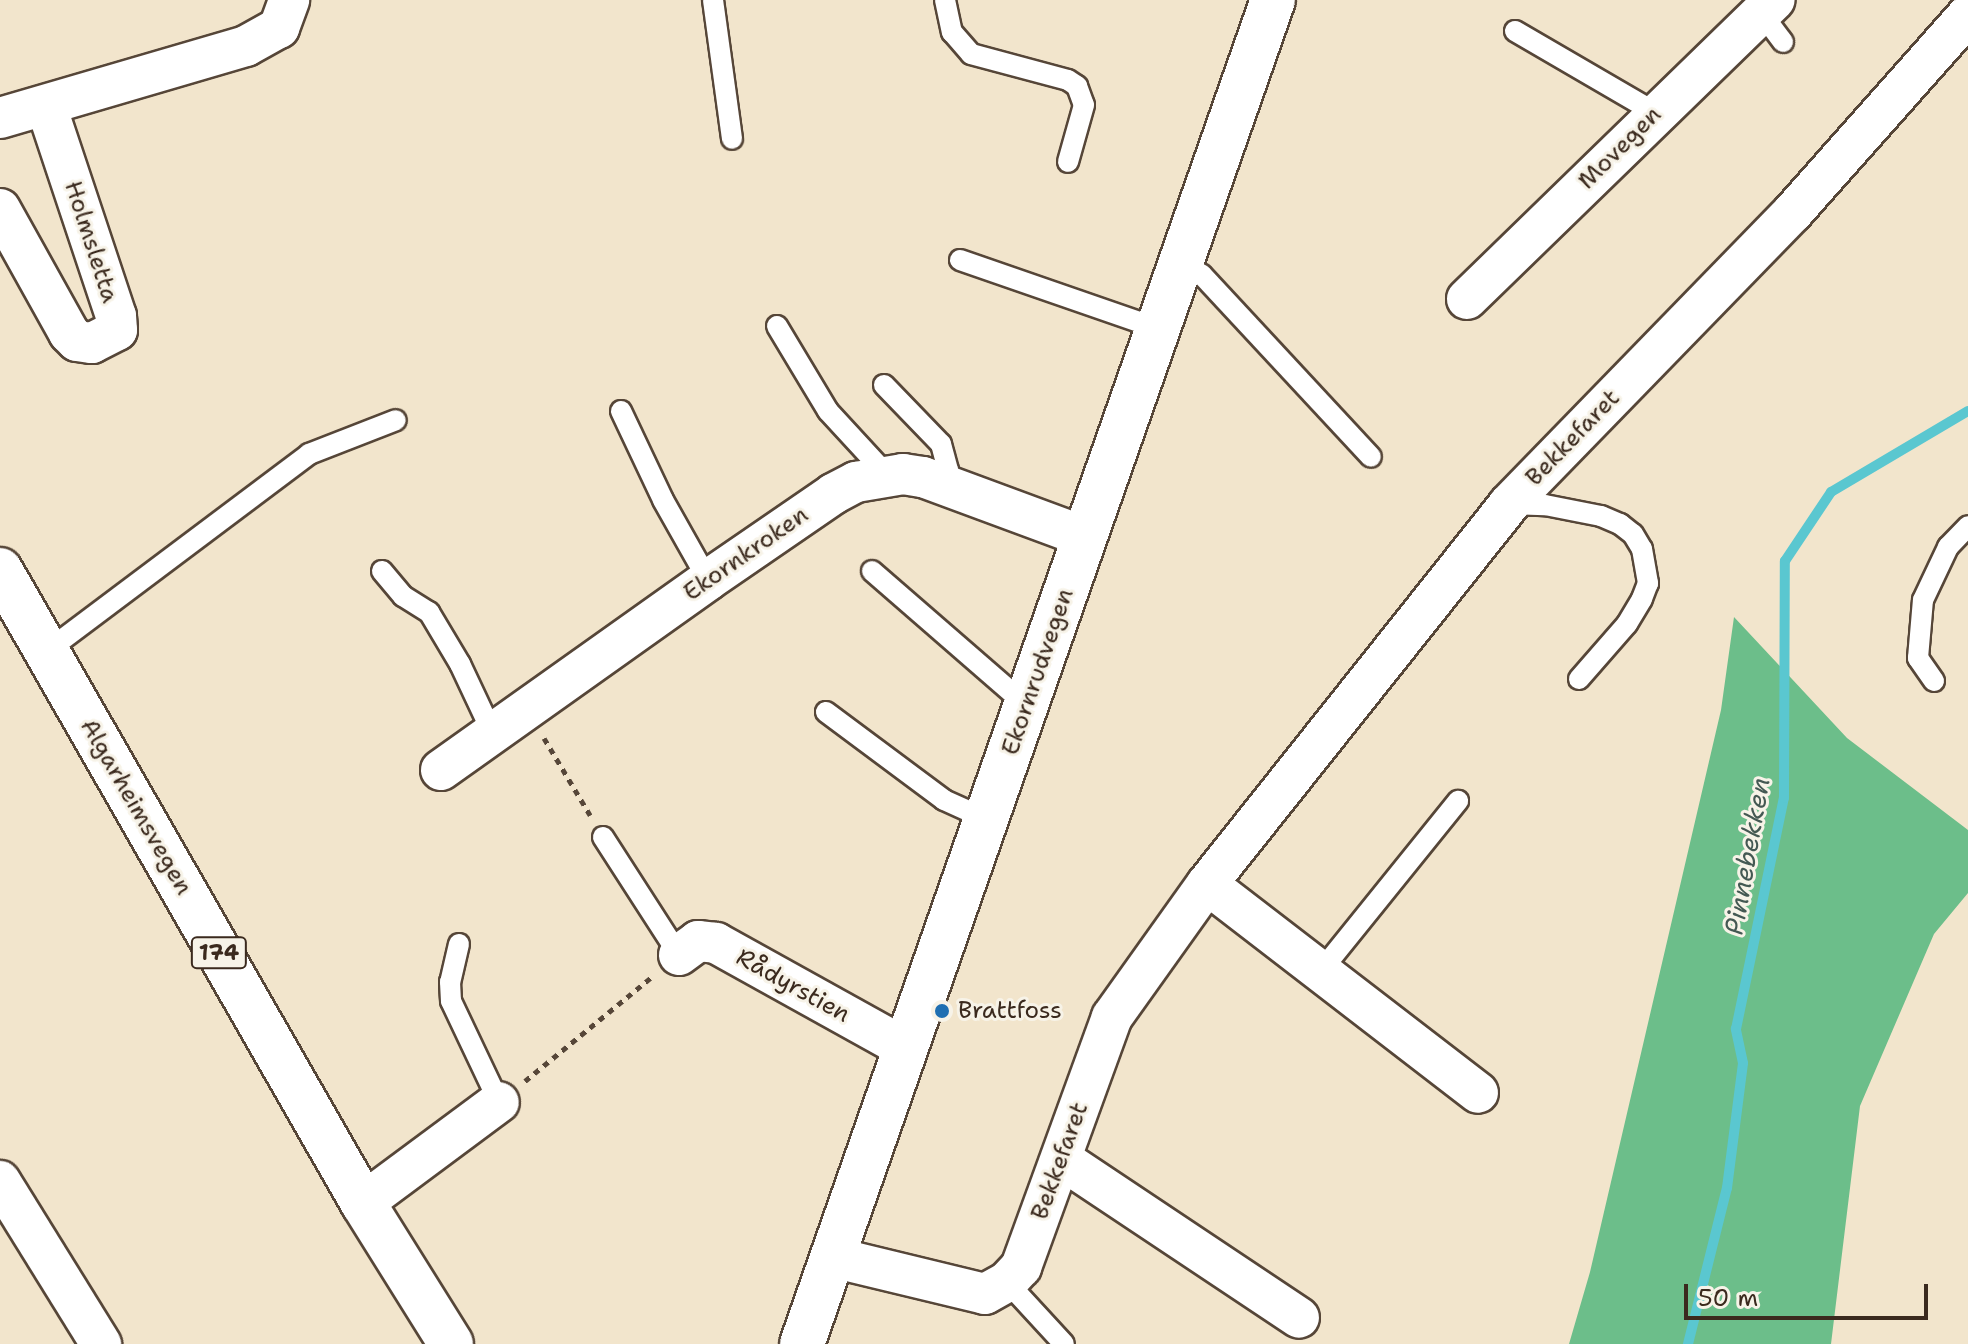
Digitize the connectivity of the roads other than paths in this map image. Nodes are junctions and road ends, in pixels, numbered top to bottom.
1 (289, 0) edge
2 (713, 0) edge
3 (945, 0) edge
4 (1273, 0) edge
5 (1968, 15) edge
6 (1773, 19) edge
7 (1515, 31) dead end
8 (46, 105) junction
9 (1656, 113) junction
10 (0, 118) edge
11 (732, 139) dead end
12 (1068, 162) dead end
13 (0, 209) edge
14 (960, 260) dead end
15 (1183, 263) junction
16 (1467, 299) dead end
17 (777, 326) dead end
18 (1159, 329) junction
19 (884, 385) dead end
20 (621, 411) dead end
21 (396, 420) dead end
22 (1371, 457) dead end
23 (888, 476) junction
24 (942, 485) junction
25 (1509, 504) junction
26 (1968, 526) edge
27 (1085, 537) junction
28 (0, 570) edge
29 (382, 571) dead end
30 (872, 571) dead end
31 (708, 580) junction
32 (47, 651) junction
33 (1579, 679) dead end
34 (1934, 681) dead end
35 (1026, 705) junction
36 (826, 712) dead end
37 (493, 734) junction
38 (441, 770) dead end
39 (1458, 801) dead end
40 (986, 819) junction
41 (603, 837) road end
42 (1207, 884) junction
43 (459, 944) dead end
44 (679, 955) joint
45 (1320, 972) junction
46 (907, 1049) junction
47 (1478, 1093) dead end
48 (499, 1102) joint
49 (1061, 1159) junction
50 (0, 1181) edge
51 (363, 1203) junction
52 (832, 1257) junction
53 (1007, 1282) junction
54 (1299, 1318) dead end
55 (447, 1340) edge
56 (101, 1344) edge
57 (802, 1344) edge
58 (1064, 1344) edge

1 - 8 street
2 - 11 lane
3 - 12 lane
4 - 15 main road, Ekornrudvegen
5 - 25 street, Bekkefaret
6 - 9 street, Movegen
7 - 9 lane
8 - 10 street
8 - 13 street, Holmsletta
9 - 16 street, Movegen
14 - 18 lane
15 - 18 main road, Ekornrudvegen
15 - 22 lane
17 - 23 lane
18 - 27 main road, Ekornrudvegen
19 - 24 lane
20 - 31 lane
21 - 32 lane
23 - 24 street, Ekornkroken
23 - 31 street, Ekornkroken
24 - 27 street, Ekornkroken
25 - 33 lane
25 - 42 street, Bekkefaret
26 - 34 lane
27 - 35 main road, Ekornrudvegen
28 - 32 main road, Algarheimsvegen / 174
29 - 37 lane
30 - 35 lane
31 - 37 street, Ekornkroken
32 - 51 main road, Algarheimsvegen / 174
35 - 40 main road, Ekornrudvegen
36 - 40 lane
37 - 38 street, Ekornkroken
39 - 45 lane
40 - 46 main road, Ekornrudvegen
41 - 44 lane
42 - 45 street
42 - 49 street, Bekkefaret
43 - 48 lane
44 - 46 street, Rådyrstien
45 - 47 street
46 - 52 main road, Ekornrudvegen
48 - 51 street
49 - 53 street, Bekkefaret
49 - 54 street
50 - 56 street
51 - 55 main road, Algarheimsvegen / 174
52 - 53 street
52 - 57 main road, Ekornrudvegen
53 - 58 lane

